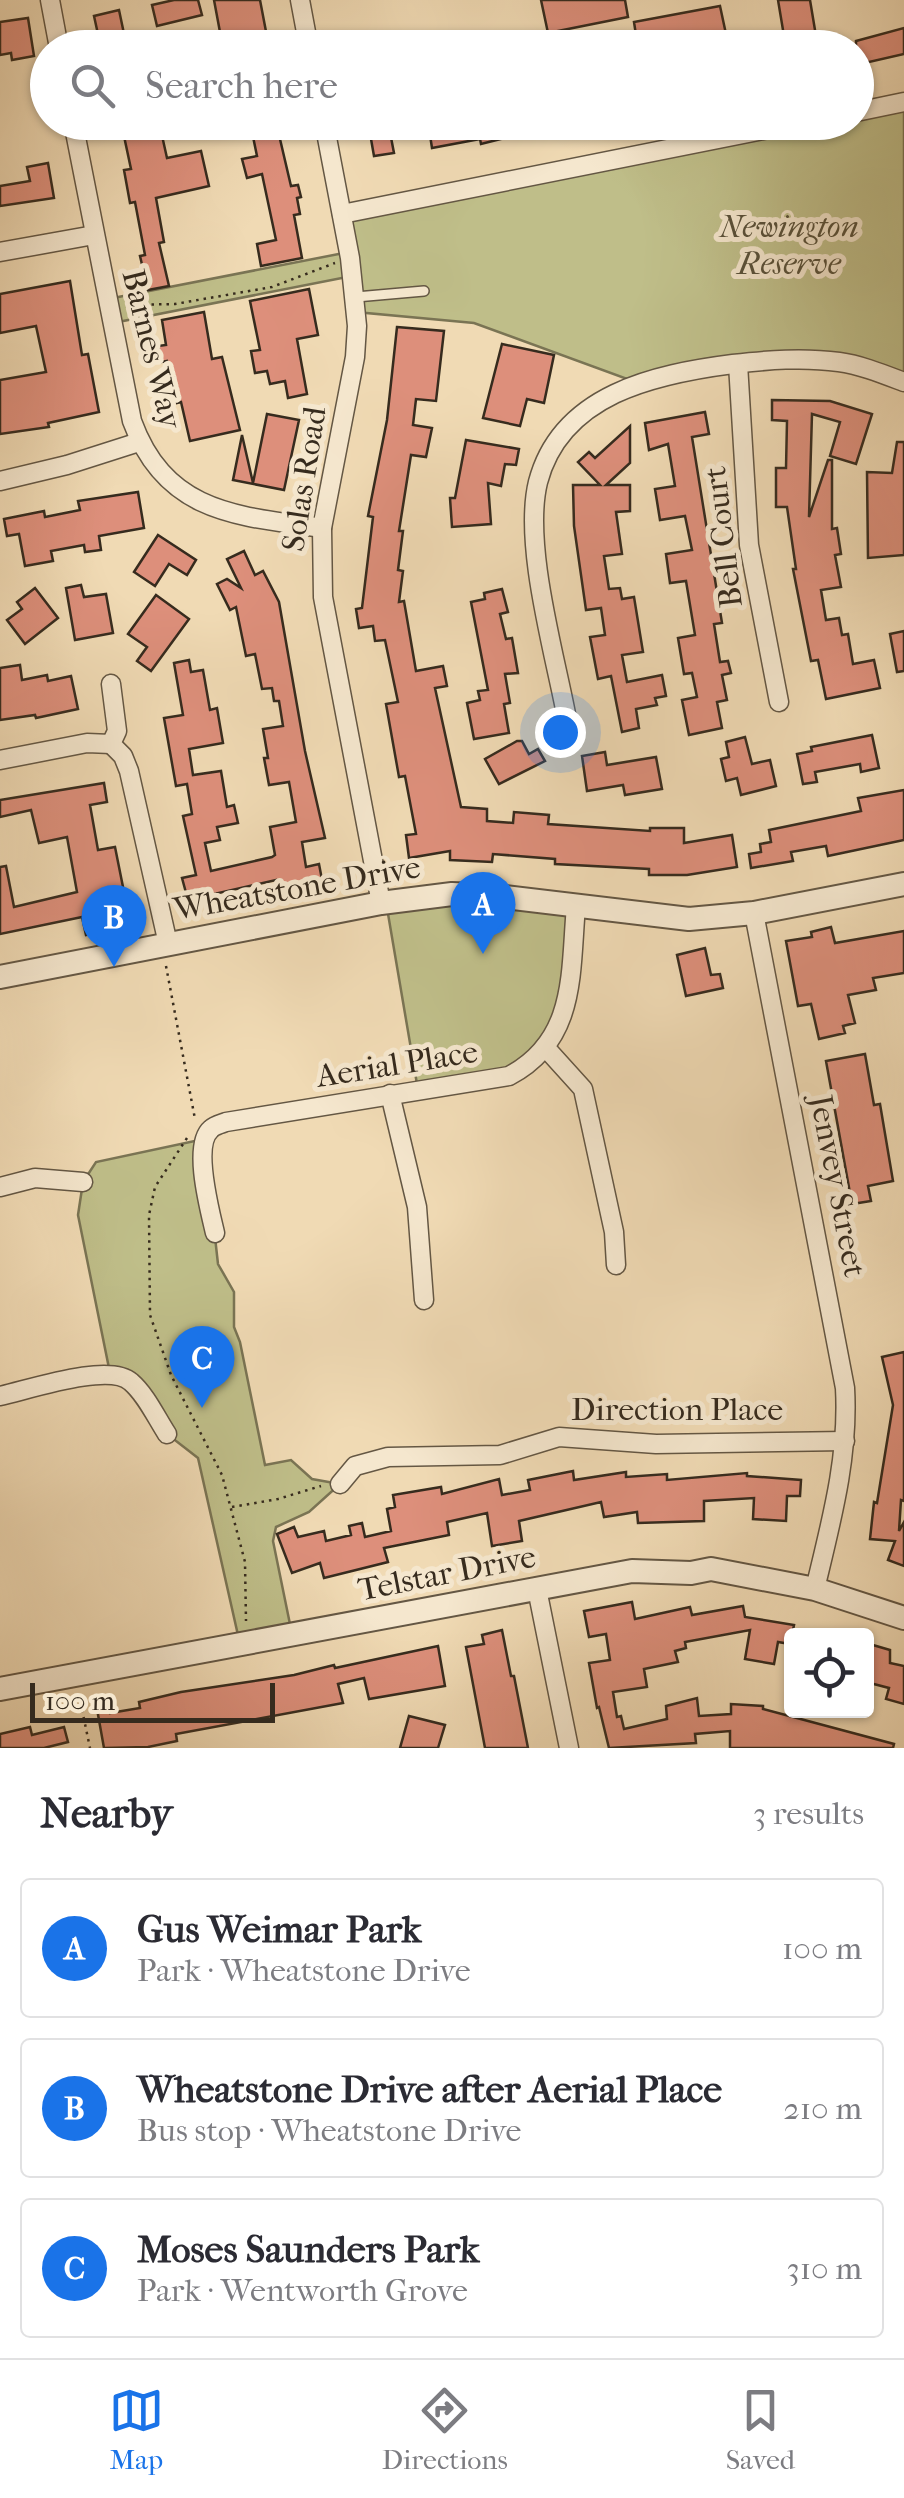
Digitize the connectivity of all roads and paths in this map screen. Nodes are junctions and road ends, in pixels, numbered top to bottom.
1 (50, 0) edge
2 (300, 0) edge
3 (56, 30) edge
4 (306, 30) edge
5 (904, 102) edge
6 (874, 108) edge
7 (76, 140) edge
8 (328, 140) edge
9 (714, 140) edge
10 (342, 214) junction
11 (94, 235) junction
12 (0, 252) edge
13 (350, 258) junction
14 (424, 291) dead end
15 (356, 297) junction
16 (109, 306) junction
17 (738, 364) junction
18 (904, 382) edge
19 (139, 442) junction
20 (0, 480) edge
21 (322, 528) junction
22 (110, 684) dead end
23 (779, 702) dead end
24 (566, 714) dead end
25 (111, 744) junction
26 (0, 760) edge
27 (904, 884) edge
28 (380, 903) junction
29 (576, 906) junction
30 (754, 913) junction
31 (168, 944) junction
32 (0, 977) edge
33 (545, 1047) junction
34 (390, 1094) junction
35 (200, 1132) junction
36 (83, 1182) dead end
37 (0, 1187) edge
38 (214, 1232) dead end
39 (616, 1265) dead end
40 (424, 1300) dead end
41 (0, 1396) edge
42 (167, 1434) dead end
43 (845, 1441) junction
44 (340, 1484) joint
45 (230, 1508) junction
46 (537, 1589) junction
47 (816, 1589) junction
48 (904, 1618) edge
49 (251, 1642) junction
50 (76, 1675) junction
51 (0, 1689) edge
52 (90, 1748) edge
53 (569, 1748) edge

1 - 3 street
2 - 4 street
5 - 6 street
7 - 11 street, Barnes Way
8 - 10 street, Solas Road
9 - 10 street
10 - 13 street, Solas Road
11 - 12 street
11 - 16 street, Barnes Way
13 - 15 street, Solas Road
13 - 16 path
14 - 15 lane
15 - 21 street, Solas Road
16 - 19 street, Barnes Way
17 - 18 street
17 - 23 street, Bell Court
17 - 24 street
19 - 20 street
19 - 21 street, Barnes Way
21 - 28 street, Solas Road
22 - 25 street
25 - 26 street
25 - 31 street
27 - 30 street, Wheatstone Drive
28 - 29 street, Wheatstone Drive
28 - 31 street, Wheatstone Drive
29 - 30 street, Wheatstone Drive
29 - 33 street, Aerial Place
30 - 43 street, Jenvey Street
31 - 32 street, Wheatstone Drive
31 - 35 path
33 - 34 street, Aerial Place
33 - 39 street
34 - 35 street, Aerial Place
34 - 40 street
35 - 38 street
35 - 45 path
36 - 37 street
41 - 42 street
43 - 44 street, Direction Place
43 - 47 street, Jenvey Street
44 - 45 path
45 - 49 path
46 - 47 street, Telstar Drive
46 - 49 street, Telstar Drive
46 - 53 street
47 - 48 street, Telstar Drive
49 - 50 street, Telstar Drive
50 - 51 street, Telstar Drive
50 - 52 path

